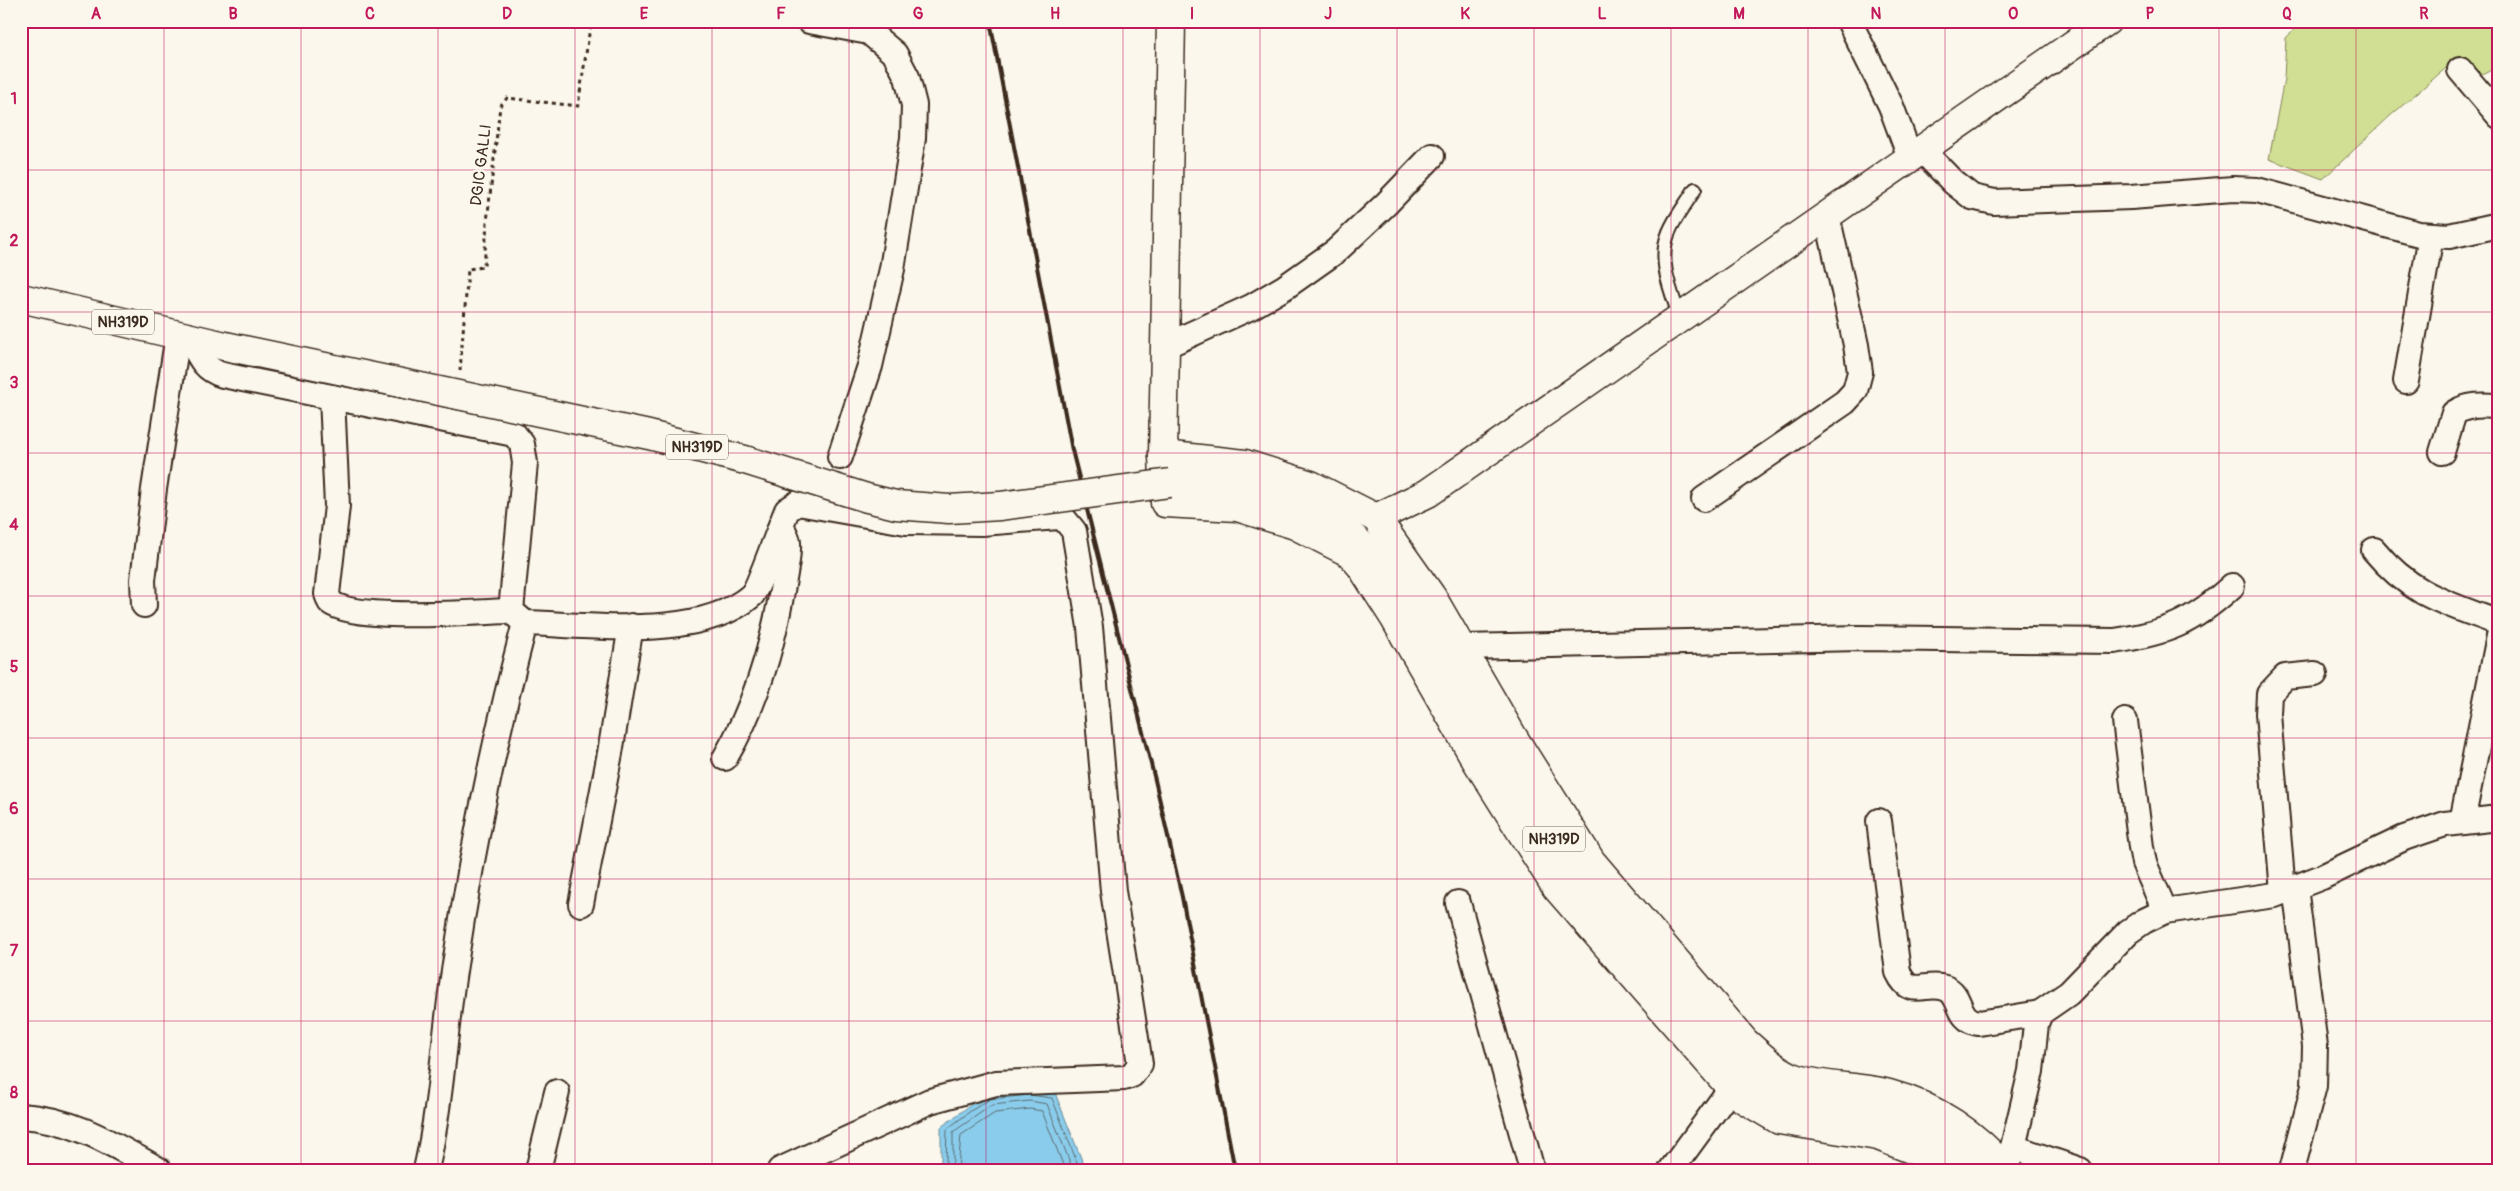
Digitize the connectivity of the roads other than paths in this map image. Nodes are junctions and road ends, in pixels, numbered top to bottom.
1 (1171, 21) edge
2 (1849, 21) edge
3 (2107, 21) edge
4 (815, 22) edge
5 (2460, 70) dead end
6 (2499, 116) edge
7 (1916, 153) junction
8 (1432, 156) dead end
9 (1695, 189) dead end
10 (1828, 215) junction
11 (2499, 225) edge
12 (2431, 235) junction
13 (21, 298) edge
14 (1680, 318) junction
15 (184, 337) junction
16 (1166, 346) junction
17 (2406, 381) dead end
18 (332, 397) junction
19 (2499, 406) edge
20 (2442, 452) dead end
21 (1164, 455) junction
22 (840, 457) dead end
23 (1428, 493) junction
24 (1704, 499) dead end
25 (1376, 518) junction
26 (780, 525) junction
27 (1395, 542) junction
28 (2374, 550) dead end
29 (2232, 586) dead end
30 (144, 605) dead end
31 (518, 617) junction
32 (2499, 623) edge
33 (631, 626) junction
34 (2499, 636) edge
35 (1461, 647) junction
36 (2315, 674) dead end
37 (2125, 722) dead end
38 (726, 758) dead end
39 (2499, 818) edge
40 (1879, 821) dead end
41 (2462, 822) junction
42 (2289, 890) junction
43 (1458, 903) dead end
44 (581, 904) dead end
45 (2166, 911) junction
46 (2040, 1013) junction
47 (1731, 1088) junction
48 (557, 1092) dead end
49 (21, 1116) edge
50 (2008, 1162) edge
51 (160, 1170) edge
52 (426, 1170) edge
53 (538, 1170) edge
54 (780, 1170) edge
55 (1532, 1170) edge
56 (1670, 1170) edge
57 (1943, 1170) edge
58 (1979, 1170) edge
59 (2080, 1170) edge
60 (2292, 1170) edge

1 - 16 main road
2 - 7 street
3 - 7 main road
4 - 22 street
5 - 6 street
7 - 10 main road
7 - 12 street
8 - 16 street
9 - 14 lane
10 - 14 main road
10 - 24 street
11 - 12 street
12 - 17 street
13 - 15 main road, NH319D
14 - 23 main road
15 - 18 street
15 - 30 street
15 - 58 main road, NH319D, bridge
16 - 21 main road
18 - 31 street
18 - 31 street
19 - 20 street
21 - 25 main road
21 - 47 main road
23 - 25 main road
23 - 27 main road
25 - 27 main road
26 - 33 street
26 - 38 street
26 - 54 street
27 - 35 main road
28 - 32 street
29 - 35 street
31 - 33 street
31 - 52 street
33 - 44 street
34 - 41 street
35 - 50 main road
36 - 42 street
37 - 45 street
39 - 41 street
40 - 46 street
41 - 42 street
42 - 45 street
42 - 60 street
43 - 55 street
45 - 46 street
46 - 50 street
47 - 56 street
47 - 57 main road
48 - 53 street
49 - 51 street
50 - 59 street

